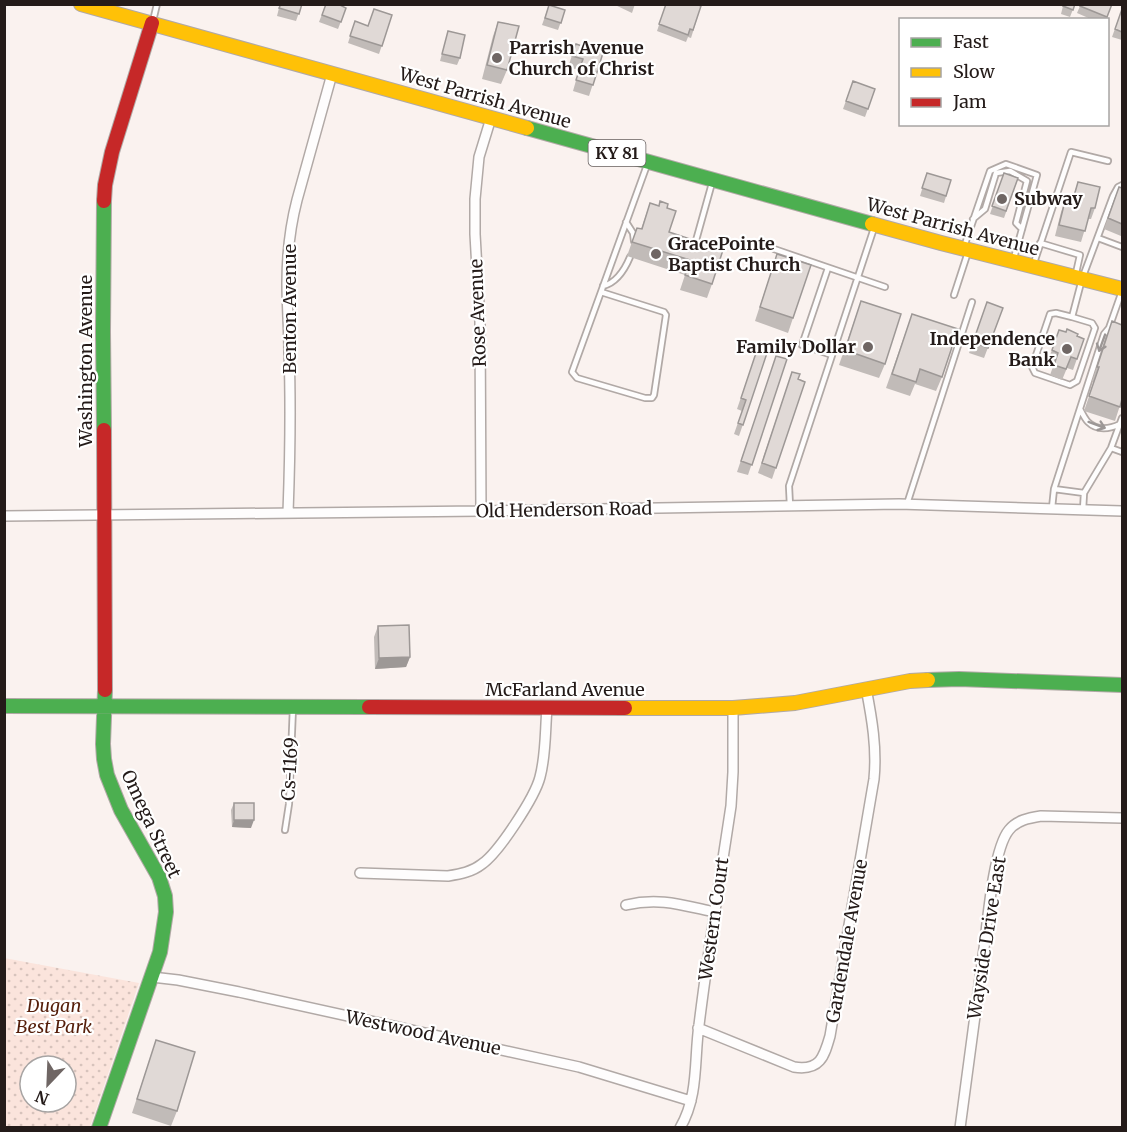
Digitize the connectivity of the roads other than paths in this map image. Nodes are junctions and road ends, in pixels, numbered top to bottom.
1 (81, 4) edge
2 (157, 4) edge
3 (115, 9) edge
4 (152, 23) junction
5 (332, 74) junction
6 (491, 118) junction
7 (1108, 161) dead end
8 (648, 162) junction
9 (713, 180) junction
10 (1122, 185) edge
11 (972, 220) junction
12 (626, 222) junction
13 (876, 225) junction
14 (1022, 229) junction
15 (1098, 238) junction
16 (634, 243) edge
17 (1040, 243) junction
18 (1122, 247) edge
19 (774, 249) dead end
20 (966, 249) junction
21 (693, 251) edge
22 (630, 257) dead end
23 (1013, 261) junction
24 (1033, 266) junction
25 (828, 268) junction
26 (858, 278) junction
27 (1078, 278) junction
28 (603, 286) junction
29 (885, 288) dead end
30 (1122, 288) edge
31 (601, 292) junction
32 (954, 295) dead end
33 (972, 302) dead end
34 (1072, 317) junction
35 (832, 356) junction
36 (1080, 409) junction
37 (1122, 417) edge
38 (1120, 424) junction
39 (1111, 448) junction
40 (1122, 452) edge
41 (1054, 489) junction
42 (1084, 493) junction
43 (907, 504) junction
44 (790, 506) junction
45 (1052, 508) junction
46 (1083, 510) junction
47 (482, 511) junction
48 (1122, 511) edge
49 (288, 513) junction
50 (105, 514) junction
51 (4, 516) edge
52 (1122, 685) edge
53 (866, 688) junction
54 (4, 706) edge
55 (105, 706) junction
56 (293, 707) junction
57 (547, 708) junction
58 (733, 708) junction
59 (1122, 818) edge
60 (285, 830) dead end
61 (360, 873) dead end
62 (626, 905) dead end
63 (714, 912) junction
64 (152, 977) junction
65 (698, 1028) junction
66 (691, 1101) junction
67 (99, 1128) edge
68 (680, 1128) edge
69 (960, 1128) edge

1 - 3 street, West Parrish Avenue / KY 81
2 - 4 lane
3 - 4 street, West Parrish Avenue / KY 81
4 - 5 street, West Parrish Avenue / KY 81
4 - 50 street, Washington Avenue
5 - 6 street, West Parrish Avenue / KY 81
5 - 49 street, Benton Avenue
6 - 8 street, West Parrish Avenue / KY 81
6 - 47 street, Rose Avenue
7 - 17 lane
8 - 9 street, West Parrish Avenue / KY 81
8 - 12 lane
9 - 13 street, West Parrish Avenue / KY 81
9 - 21 lane
10 - 15 lane
11 - 14 lane
11 - 14 lane
11 - 20 lane
12 - 16 lane
12 - 28 lane
13 - 20 street, West Parrish Avenue / KY 81
13 - 26 lane
14 - 23 lane
15 - 18 lane
15 - 27 lane
17 - 24 lane
17 - 27 lane
19 - 25 lane
20 - 23 street, West Parrish Avenue / KY 81
20 - 32 lane
22 - 28 lane
23 - 24 street, West Parrish Avenue / KY 81
24 - 27 street, West Parrish Avenue / KY 81
25 - 26 lane
25 - 35 lane
26 - 29 lane
26 - 35 lane
27 - 30 street, West Parrish Avenue / KY 81
27 - 34 lane
28 - 31 lane
30 -> 36 lane
31 - 31 lane
33 - 43 lane
34 - 34 lane
35 - 44 lane
36 -> 38 lane
36 - 41 lane
37 - 38 lane
38 - 39 lane
39 - 40 lane
39 - 42 lane
41 - 42 lane
41 - 45 lane
42 - 46 lane
43 - 44 street, Old Henderson Road
43 - 45 street, Old Henderson Road
44 - 47 street, Old Henderson Road
45 - 46 street, Old Henderson Road
46 - 48 street, Old Henderson Road
47 - 49 street, Old Henderson Road
49 - 50 street, Old Henderson Road
50 - 51 street, Old Henderson Road
50 - 55 street, Washington Avenue
52 - 53 street, McFarland Avenue
53 - 58 street, McFarland Avenue
53 - 65 street, Gardendale Avenue
54 - 55 street, McFarland Avenue
55 - 56 street, McFarland Avenue
55 - 64 street, Omega Street
56 - 57 street, McFarland Avenue
56 - 60 lane, Cs-1169
57 - 58 street, McFarland Avenue
57 - 61 street
58 - 63 street, Western Court
59 - 69 street, Wayside Drive East
62 - 63 street
63 - 65 street, Western Court
64 - 66 street, Westwood Avenue
64 - 67 street, Omega Street
65 - 66 street, Western Court
66 - 68 street, Western Court

